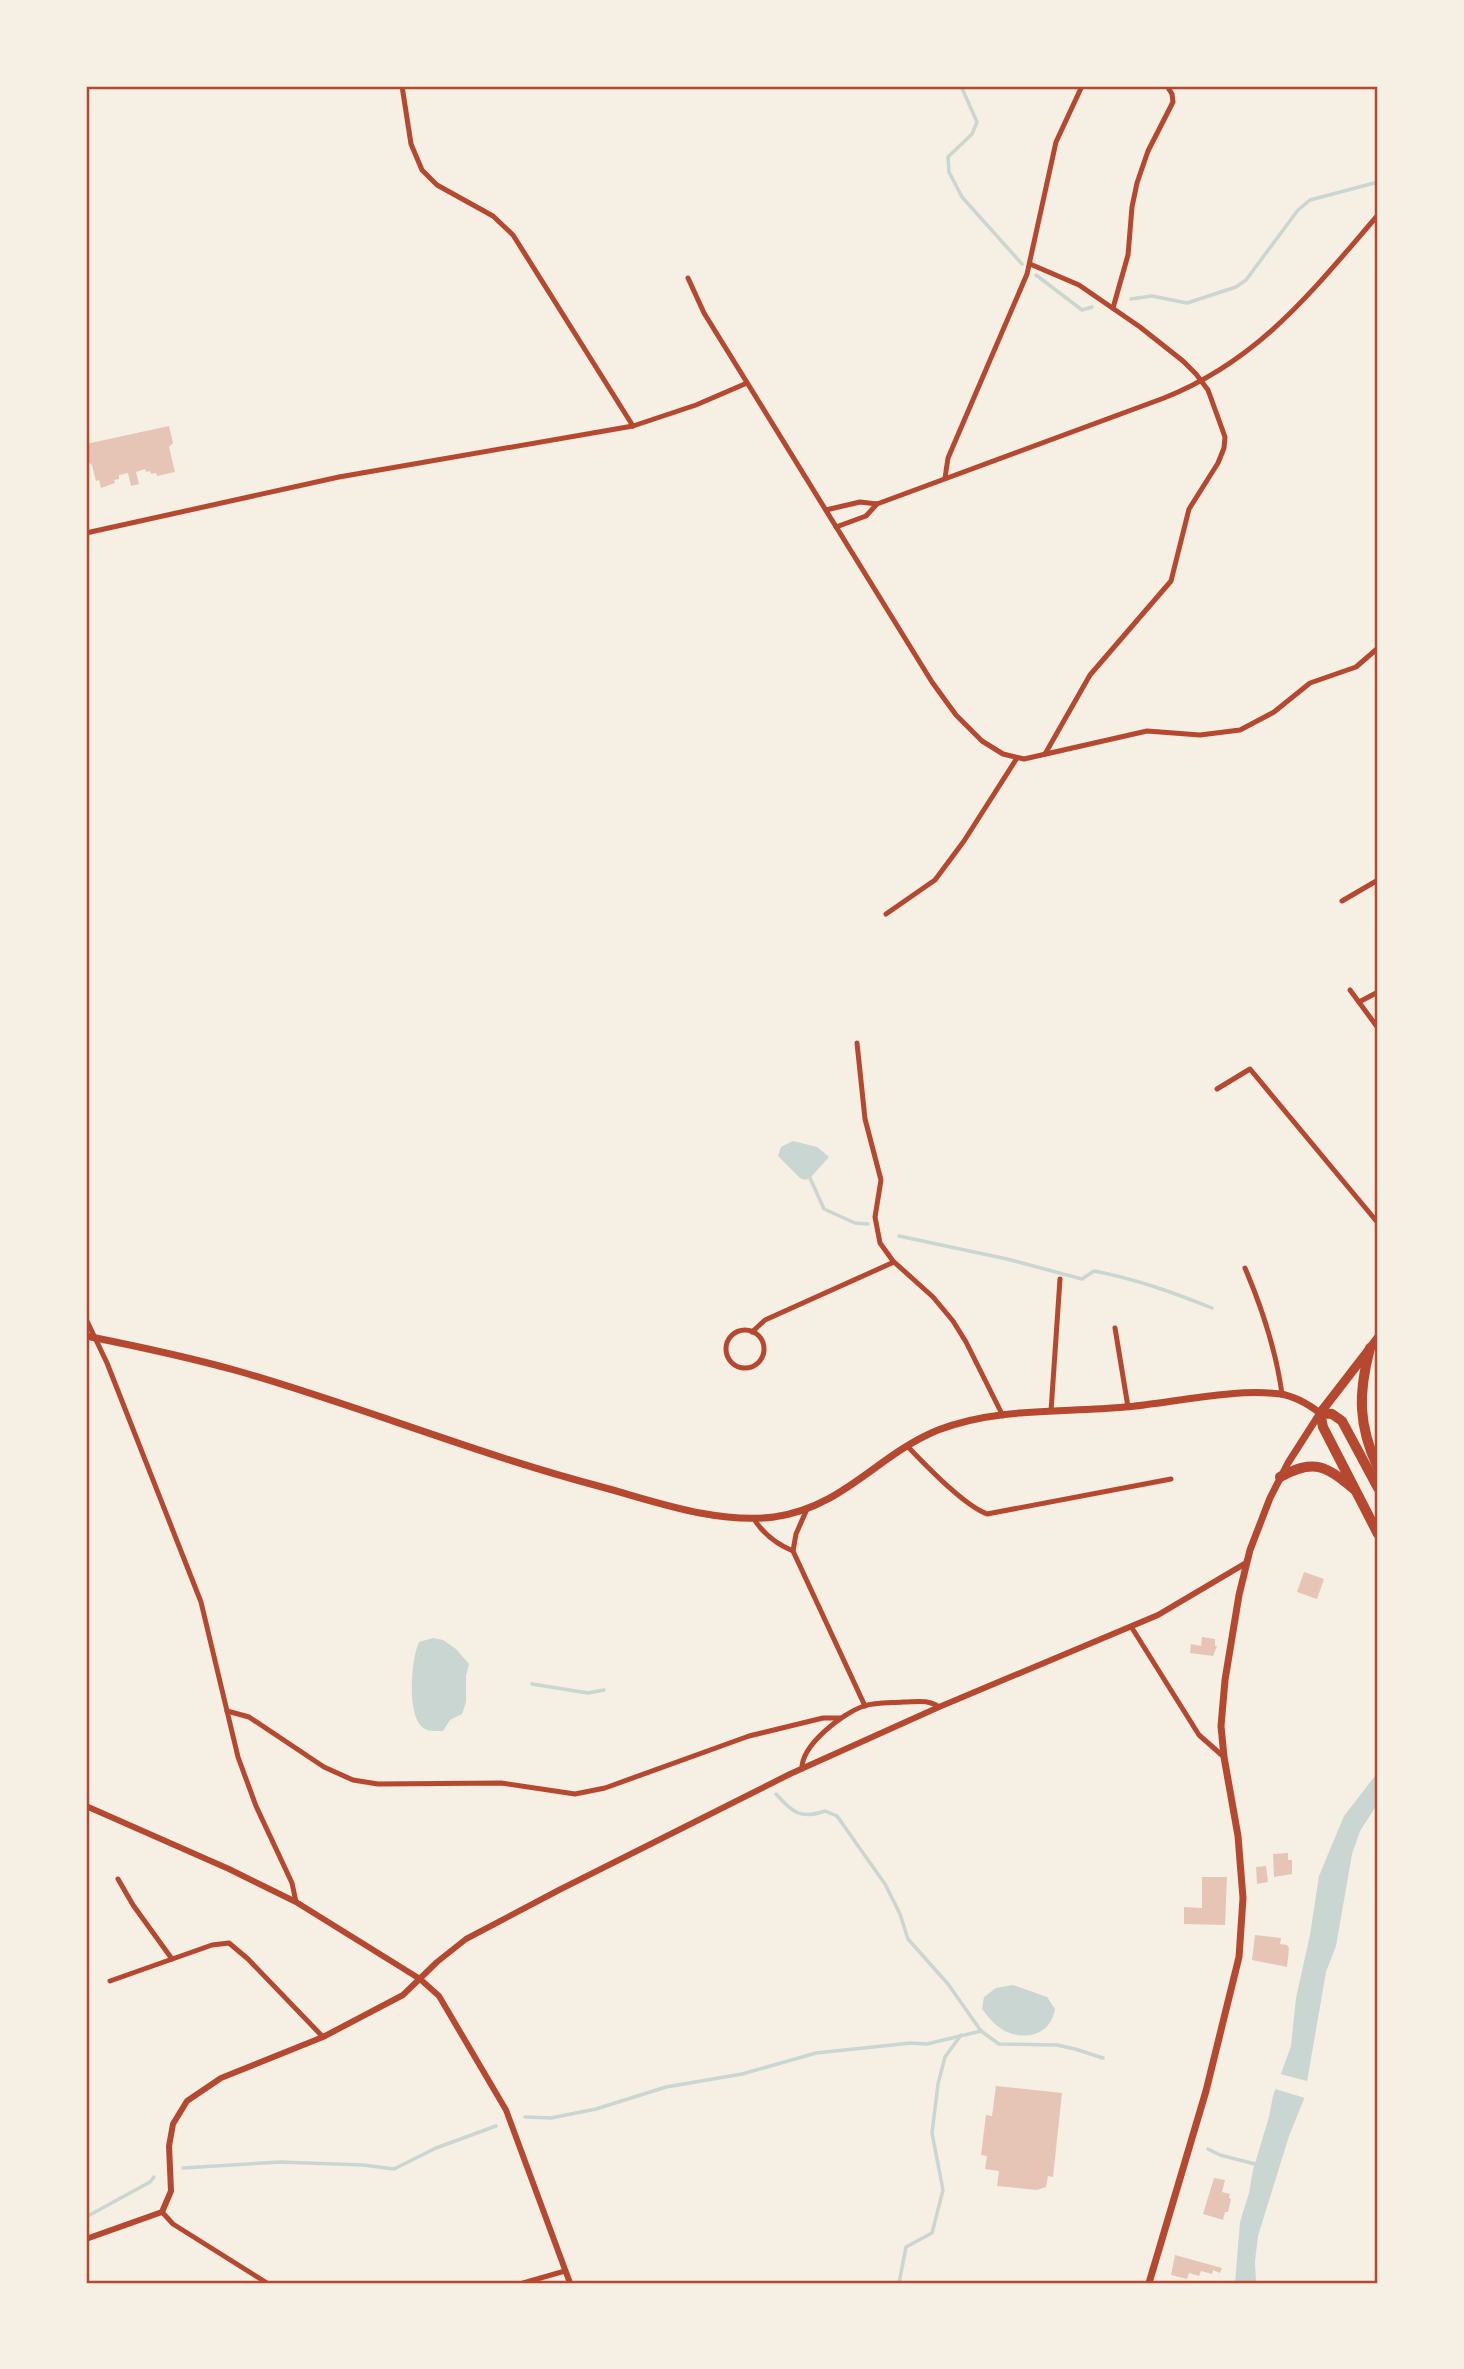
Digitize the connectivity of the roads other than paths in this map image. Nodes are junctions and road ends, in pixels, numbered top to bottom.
1 (402, 86) edge
2 (1082, 86) edge
3 (1167, 86) edge
4 (1378, 215) edge
5 (1030, 264) junction
6 (688, 278) dead end
7 (1113, 308) junction
8 (1202, 381) junction
9 (747, 383) junction
10 (633, 426) junction
11 (945, 478) junction
12 (877, 504) junction
13 (826, 510) junction
14 (836, 527) junction
15 (86, 533) edge
16 (1378, 648) edge
17 (1045, 754) junction
18 (1017, 758) junction
19 (1378, 880) edge
20 (1342, 901) dead end
21 (886, 914) dead end
22 (1350, 990) dead end
23 (1378, 992) edge
24 (1359, 1002) junction
25 (1378, 1028) edge
26 (857, 1043) dead end
27 (1217, 1089) dead end
28 (1378, 1223) edge
29 (894, 1262) junction
30 (1245, 1268) dead end
31 (1060, 1279) dead end
32 (86, 1319) edge
33 (1115, 1328) dead end
34 (752, 1332) junction
35 (86, 1336) edge
36 (95, 1338) junction
37 (1378, 1338) edge
38 (1370, 1348) junction
39 (1282, 1394) junction
40 (1128, 1407) junction
41 (1051, 1411) junction
42 (1320, 1413) junction
43 (1003, 1416) junction
44 (907, 1446) junction
45 (1378, 1468) edge
46 (1280, 1477) junction
47 (1171, 1479) dead end
48 (1378, 1489) edge
49 (1358, 1493) junction
50 (807, 1509) junction
51 (754, 1519) junction
52 (1378, 1534) edge
53 (793, 1551) junction
54 (1246, 1563) junction
55 (1132, 1628) junction
56 (865, 1706) junction
57 (939, 1707) junction
58 (227, 1711) junction
59 (840, 1718) junction
60 (1224, 1757) junction
61 (802, 1769) junction
62 (86, 1806) edge
63 (118, 1879) dead end
64 (296, 1902) junction
65 (172, 1959) junction
66 (420, 1979) junction
67 (110, 1981) dead end
68 (323, 2037) junction
69 (162, 2212) junction
70 (86, 2239) edge
71 (565, 2271) junction
72 (267, 2283) edge
73 (523, 2283) edge
74 (570, 2283) edge
75 (1149, 2283) edge

1 - 10 street
2 - 5 street
3 - 7 street
4 - 8 street
5 - 7 street
5 - 11 street
6 - 9 street
7 - 8 street
8 - 11 street
8 - 17 street
9 - 10 street
9 - 13 street
10 - 15 street
11 - 12 street
12 - 13 street
12 - 14 street
13 - 14 street
14 - 18 street
16 - 17 street
17 - 18 street
18 - 21 street
19 - 20 street
22 - 24 street
23 - 24 street
24 - 25 street
26 - 29 street
27 - 28 street
29 - 34 street
29 - 43 street
30 - 39 street
31 - 41 street
32 - 36 street
33 - 40 street
34 - 34 street
35 - 36 main road
36 - 51 main road
36 - 58 street
37 - 38 highway
38 - 42 highway
38 - 45 highway
39 - 40 main road
39 - 42 main road
40 - 41 main road
41 - 43 main road
42 - 46 main road
42 - 48 highway
42 - 49 highway
43 - 44 main road
44 - 47 street
44 - 50 main road
46 - 49 highway
46 - 54 main road
49 - 52 highway
50 - 51 main road
50 - 53 street
51 - 53 street
53 - 56 street
54 - 55 street
54 - 60 main road
55 - 57 street
55 - 60 street
56 - 57 street
56 - 59 street
57 - 61 street
58 - 59 street
58 - 64 street
59 - 61 street
60 - 75 main road
61 - 66 street
62 - 64 street
63 - 65 street
64 - 66 street
65 - 67 street
65 - 68 street
66 - 68 street
66 - 71 street
68 - 69 street
69 - 70 street
69 - 72 street
71 - 73 street
71 - 74 street

